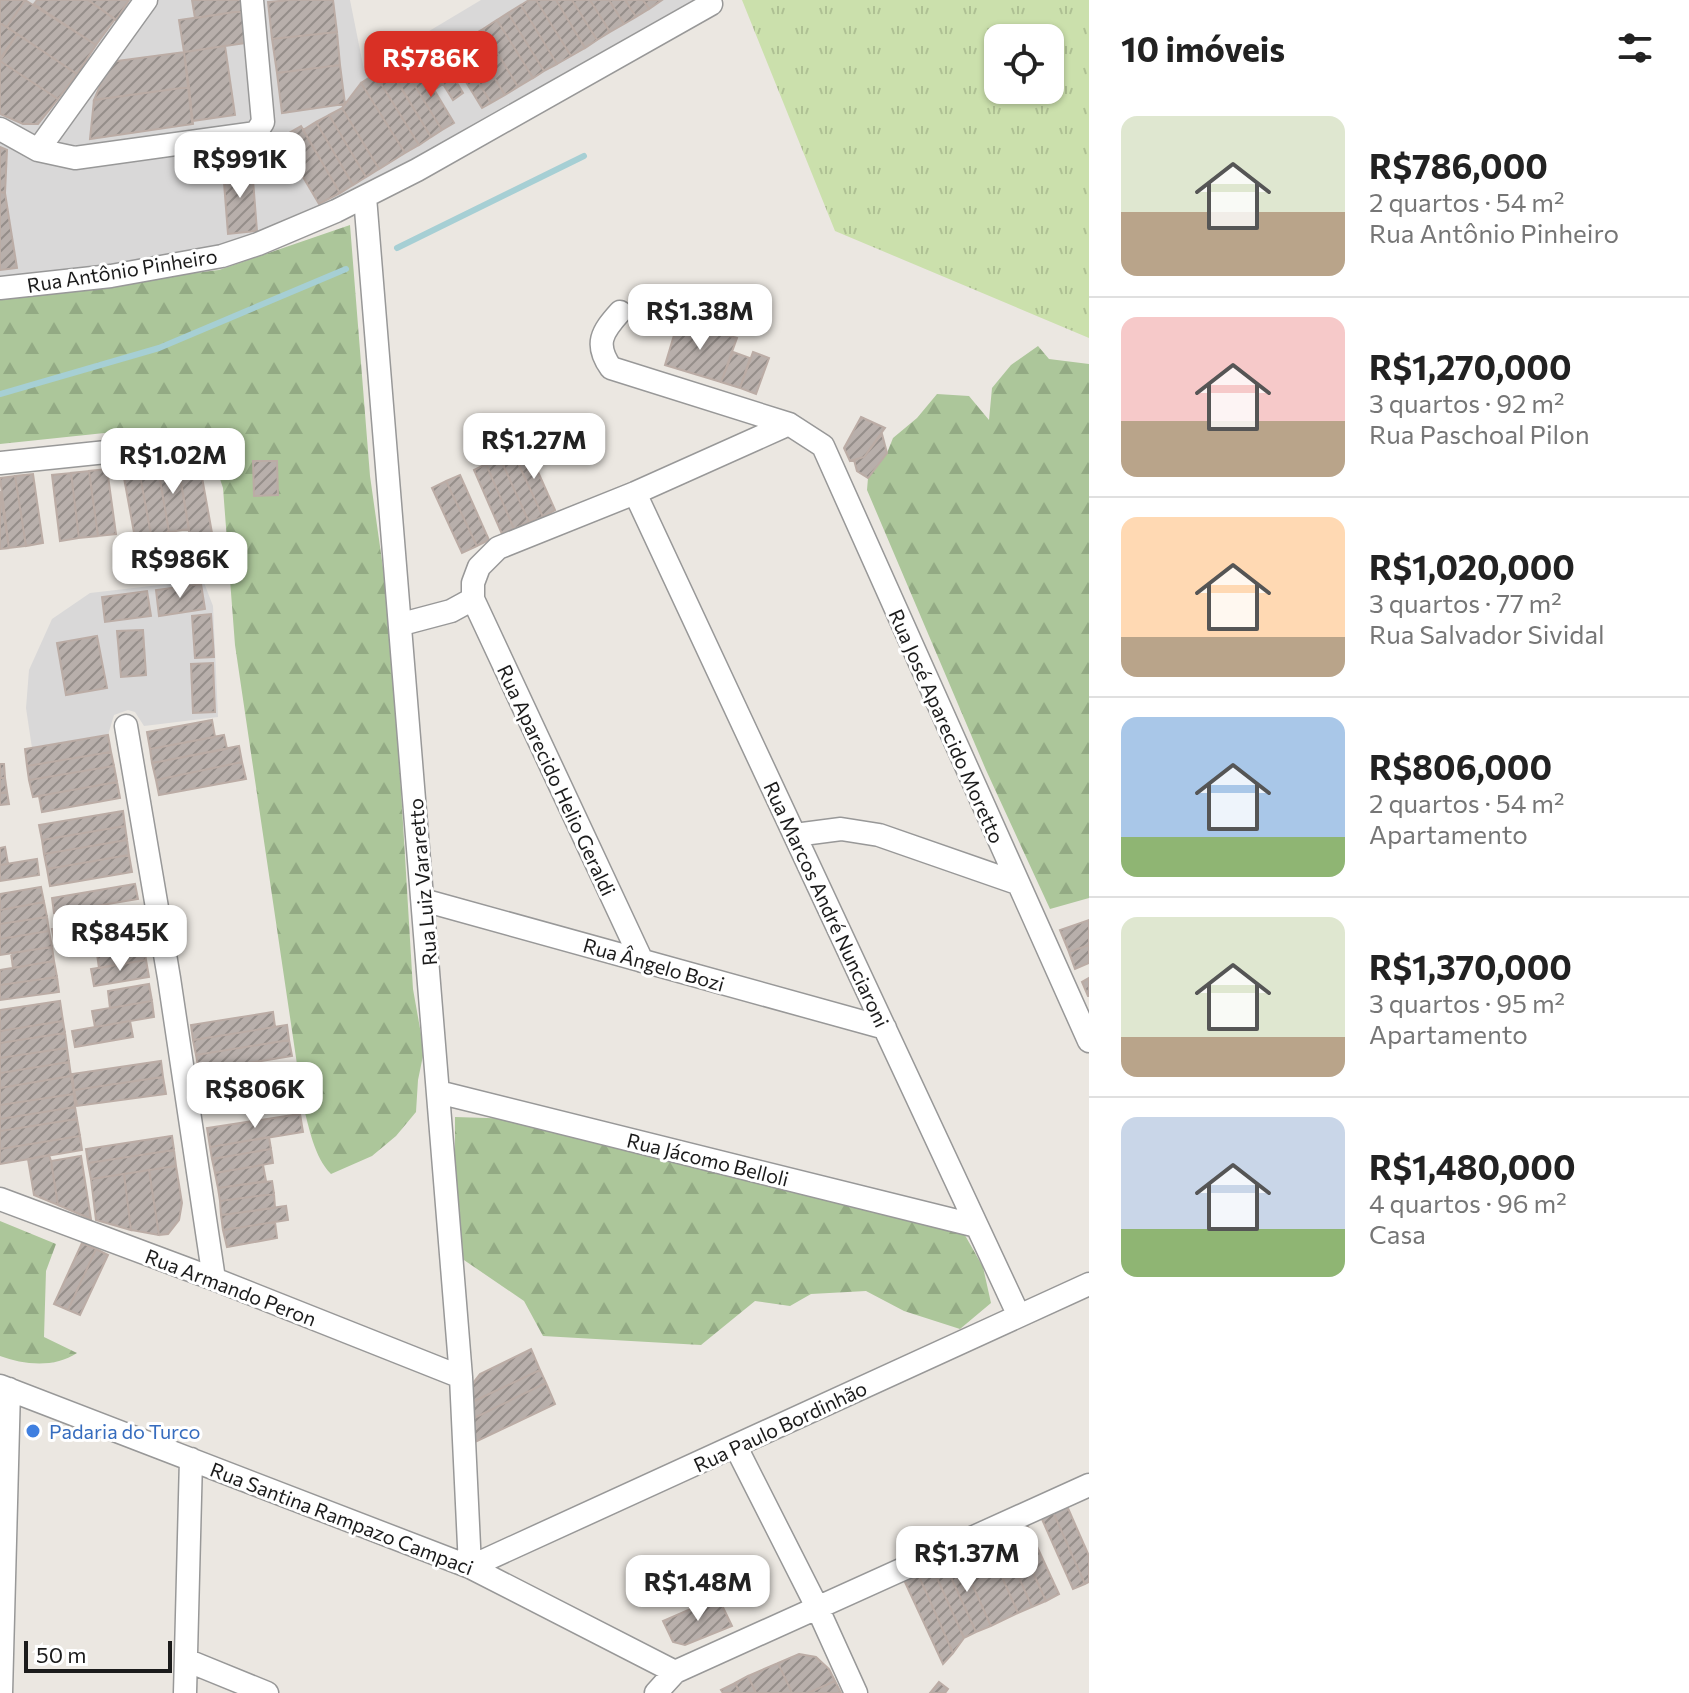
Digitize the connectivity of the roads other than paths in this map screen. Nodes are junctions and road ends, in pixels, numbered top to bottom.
1 (146, 0) edge
2 (252, 0) edge
3 (711, 4) dead end
4 (0, 129) edge
5 (38, 150) junction
6 (365, 197) junction
7 (0, 288) edge
8 (620, 312) dead end
9 (789, 424) junction
10 (193, 443) dead end
11 (0, 463) edge
12 (635, 493) junction
13 (473, 599) junction
14 (402, 624) junction
15 (126, 726) dead end
16 (795, 835) junction
17 (1017, 883) junction
18 (423, 900) junction
19 (642, 961) junction
20 (885, 1028) junction
21 (1089, 1041) edge
22 (438, 1092) junction
23 (0, 1199) edge
24 (977, 1226) junction
25 (214, 1279) junction
26 (1089, 1284) edge
27 (1019, 1316) junction
28 (461, 1377) junction
29 (5, 1388) edge
30 (736, 1447) junction
31 (191, 1459) junction
32 (1089, 1485) edge
33 (470, 1567) junction
34 (817, 1607) junction
35 (186, 1660) junction
36 (675, 1672) junction
37 (1, 1693) edge
38 (185, 1693) edge
39 (267, 1693) edge
40 (656, 1693) edge
41 (856, 1693) edge

1 - 5 street
2 - 5 street
3 - 6 street, Rua Antônio Pinheiro
4 - 5 street
6 - 7 street, Rua Antônio Pinheiro
6 - 14 street, Rua Luiz Vararetto
8 - 9 street, Rua José Aparecido Moretto
9 - 12 street
9 - 17 street, Rua José Aparecido Moretto
10 - 11 street
12 - 13 street
12 - 16 street, Rua Marcos André Nunciaroni
13 - 14 street
13 - 19 street, Rua Aparecido Helio Geraldi
14 - 18 street, Rua Luiz Vararetto
15 - 25 street
16 - 17 street
16 - 20 street, Rua Marcos André Nunciaroni
17 - 21 street, Rua José Aparecido Moretto
18 - 19 street, Rua Ângelo Bozi
18 - 22 street, Rua Luiz Vararetto
19 - 20 street, Rua Ângelo Bozi
20 - 24 street, Rua Marcos André Nunciaroni
22 - 24 street, Rua Jácomo Belloli
22 - 28 street, Rua Luiz Vararetto
23 - 25 street, Rua Armando Peron
24 - 27 street, Rua Marcos André Nunciaroni
25 - 28 street, Rua Armando Peron
26 - 27 street, Rua Paulo Bordinhão
27 - 30 street, Rua Paulo Bordinhão
28 - 33 street, Rua Luiz Vararetto
29 - 31 street, Rua Santina Rampazo Campaci
29 - 37 street
30 - 33 street, Rua Paulo Bordinhão
30 - 34 street
31 - 33 street, Rua Santina Rampazo Campaci
31 - 35 street
32 - 34 street
33 - 36 street, Rua Santina Rampazo Campaci
34 - 36 street
34 - 41 street
35 - 38 street
35 - 39 street
36 - 40 street

